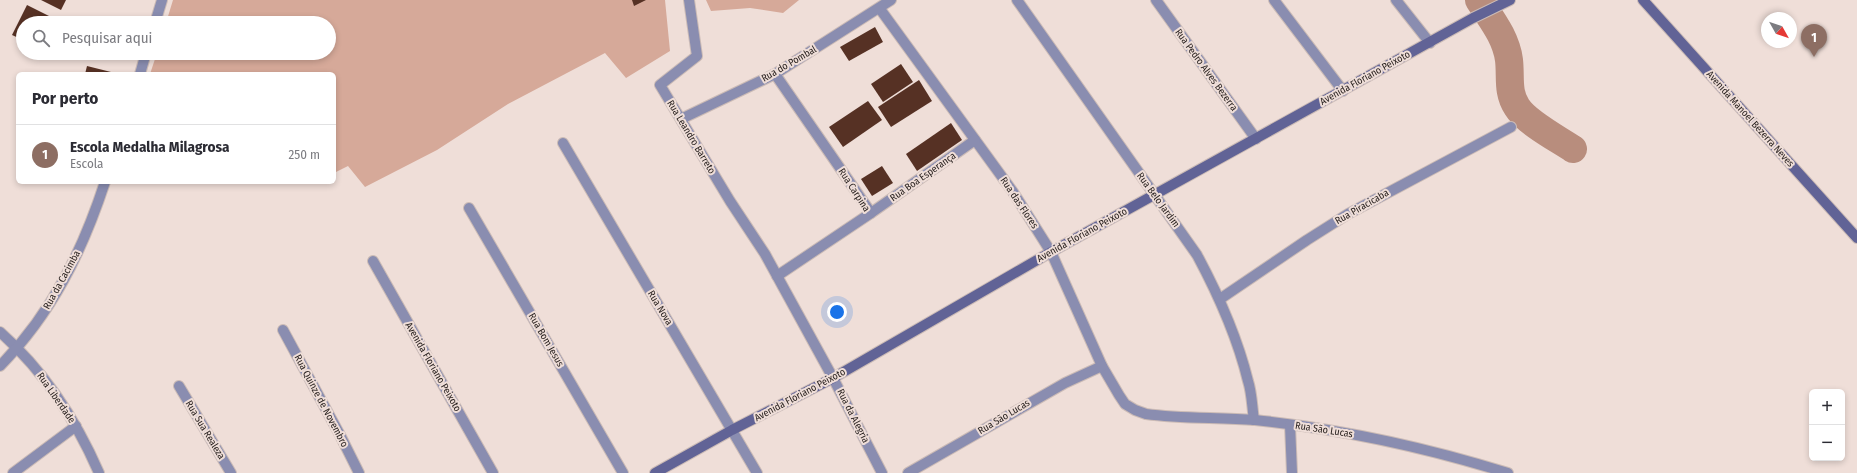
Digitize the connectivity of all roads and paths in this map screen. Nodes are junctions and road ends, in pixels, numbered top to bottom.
1 (162, 0) edge
2 (689, 0) edge
3 (891, 0) edge
4 (1017, 0) edge
5 (1156, 0) edge
6 (1274, 0) edge
7 (1396, 0) edge
8 (1510, 0) edge
9 (1643, 0) edge
10 (880, 9) junction
11 (157, 16) edge
12 (1430, 42) junction
13 (144, 60) edge
14 (141, 72) edge
15 (775, 74) junction
16 (1343, 90) junction
17 (681, 120) junction
18 (1511, 127) dead end
19 (1256, 139) junction
20 (975, 140) junction
21 (563, 143) dead end
22 (104, 184) edge
23 (1154, 195) junction
24 (470, 208) dead end
25 (871, 213) junction
26 (1857, 238) edge
27 (1051, 252) junction
28 (373, 261) dead end
29 (777, 276) junction
30 (1220, 299) junction
31 (283, 330) dead end
32 (0, 332) edge
33 (18, 348) junction
34 (0, 366) edge
35 (1102, 366) junction
36 (834, 378) junction
37 (179, 386) dead end
38 (1136, 410) joint
39 (1254, 420) junction
40 (1290, 425) junction
41 (76, 426) junction
42 (732, 430) junction
43 (13, 473) edge
44 (99, 473) edge
45 (231, 473) edge
46 (359, 473) edge
47 (494, 473) edge
48 (623, 473) edge
49 (655, 473) edge
50 (756, 473) edge
51 (882, 473) edge
52 (908, 473) edge
53 (1292, 473) edge
54 (1508, 473) edge

1 - 11 street
2 - 17 street, Rua Leandro Barreto
3 - 10 street, Rua do Pombal
4 - 23 street, Rua Belo Jardim
5 - 19 street, Rua Pedro Alves Bezerra
6 - 16 street
7 - 12 street
8 - 12 street, Avenida Floriano Peixoto
9 - 26 street, Avenida Manoel Bezerra Neves
10 - 15 street, Rua do Pombal
10 - 20 street, Rua das Flores
12 - 16 street, Avenida Floriano Peixoto
13 - 14 street
15 - 17 street, Rua do Pombal
15 - 25 street, Rua Carpina
16 - 19 street, Avenida Floriano Peixoto
17 - 29 street, Rua Leandro Barreto
18 - 30 street, Rua Piracicaba
19 - 23 street, Avenida Floriano Peixoto
20 - 25 street, Rua Boa Esperança
20 - 27 street, Rua das Flores
21 - 42 street, Rua Nova
22 - 33 street, Rua da Cacimba
23 - 27 street, Avenida Floriano Peixoto
23 - 30 street, Rua Belo Jardim
24 - 48 street, Rua Bom Jesus
25 - 29 street, Rua Carpina
27 - 35 street, Rua das Flores
27 - 36 street, Avenida Floriano Peixoto
28 - 47 street, Avenida Floriano Peixoto
29 - 36 street, Rua da Alegria
30 - 39 street, Rua Belo Jardim
31 - 46 street, Rua Quinze de Novembro
32 - 33 street, Rua Liberdade
33 - 34 street, Rua da Cacimba
33 - 41 street, Rua Liberdade
35 - 38 street, Rua das Flores
35 - 52 street, Rua São Lucas
36 - 42 street, Avenida Floriano Peixoto
36 - 51 street, Rua da Alegria
37 - 45 street, Rua Sua Realeza
38 - 39 street, Rua São Lucas
39 - 40 street, Rua São Lucas
40 - 53 street
40 - 54 street, Rua São Lucas
41 - 43 street
41 - 44 street, Rua Liberdade
42 - 49 street, Avenida Floriano Peixoto
42 - 50 street, Rua Nova

